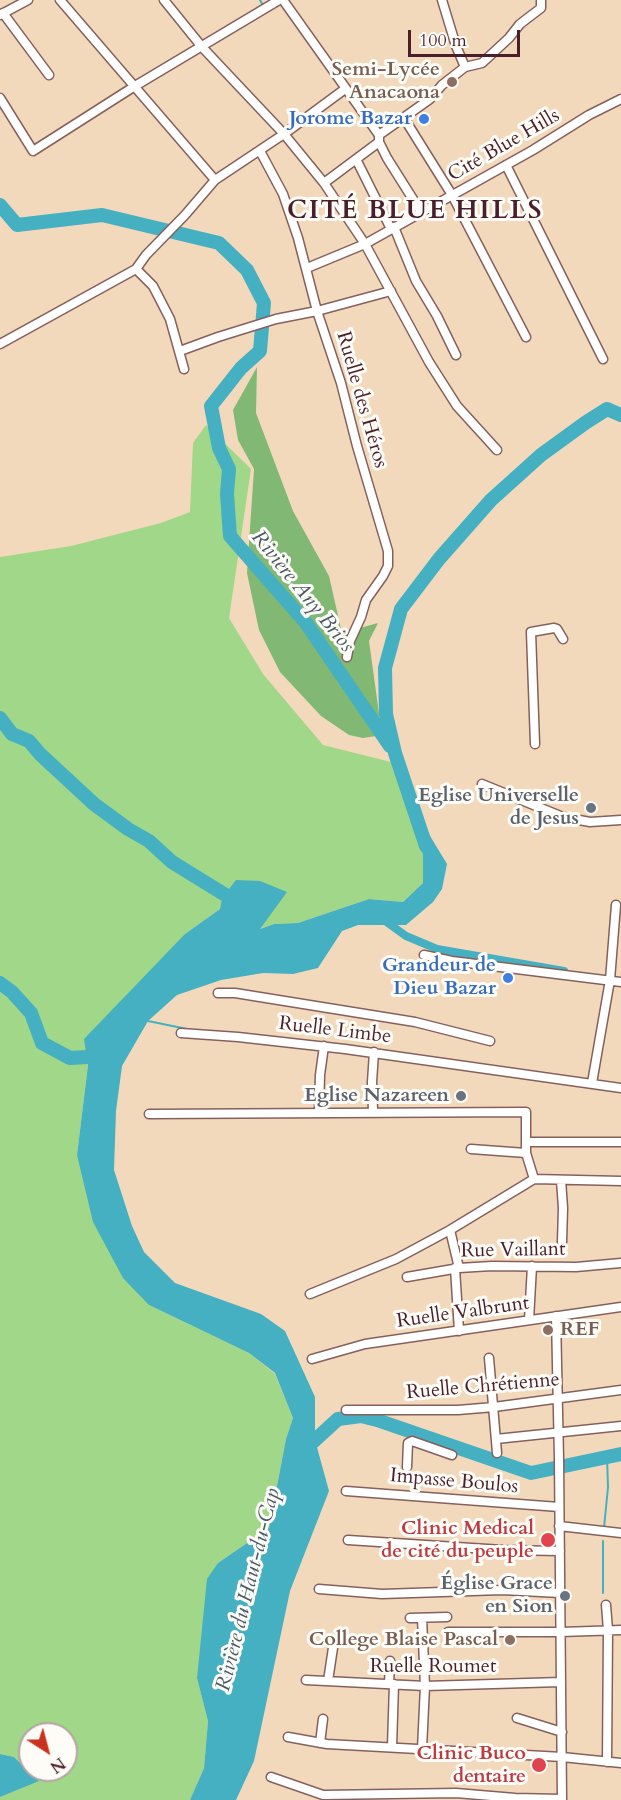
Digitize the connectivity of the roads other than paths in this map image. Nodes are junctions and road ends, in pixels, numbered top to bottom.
1 (28, 0) edge
2 (60, 0) edge
3 (164, 0) edge
4 (281, 0) edge
5 (442, 0) edge
6 (541, 0) edge
7 (269, 3) edge
8 (2, 14) edge
9 (202, 47) junction
10 (465, 67) junction
11 (49, 75) dead end
12 (135, 86) junction
13 (345, 89) junction
14 (0, 98) edge
15 (621, 99) edge
16 (404, 118) junction
17 (284, 134) junction
18 (379, 139) junction
19 (260, 151) junction
20 (356, 159) junction
21 (506, 165) junction
22 (215, 180) junction
23 (324, 183) junction
24 (452, 195) junction
25 (422, 212) junction
26 (392, 228) junction
27 (365, 243) junction
28 (307, 268) junction
29 (136, 269) junction
30 (391, 291) junction
31 (317, 311) junction
32 (526, 337) dead end
33 (0, 344) edge
34 (180, 351) junction
35 (456, 355) dead end
36 (603, 359) dead end
37 (184, 369) dead end
38 (497, 450) dead end
39 (563, 639) dead end
40 (347, 657) dead end
41 (535, 744) dead end
42 (482, 784) dead end
43 (621, 820) edge
44 (616, 905) dead end
45 (424, 955) dead end
46 (610, 980) junction
47 (621, 982) edge
48 (218, 993) dead end
49 (181, 1033) dead end
50 (490, 1041) dead end
51 (324, 1046) junction
52 (374, 1052) junction
53 (592, 1083) junction
54 (621, 1088) edge
55 (319, 1112) junction
56 (373, 1112) junction
57 (149, 1114) dead end
58 (526, 1142) junction
59 (621, 1142) edge
60 (471, 1149) dead end
61 (526, 1154) junction
62 (534, 1179) junction
63 (561, 1180) junction
64 (621, 1181) edge
65 (450, 1230) junction
66 (562, 1242) dead end
67 (621, 1263) edge
68 (532, 1266) junction
69 (457, 1268) junction
70 (406, 1276) dead end
71 (310, 1294) dead end
72 (621, 1307) edge
73 (556, 1316) junction
74 (529, 1320) junction
75 (459, 1331) junction
76 (489, 1358) dead end
77 (312, 1359) dead end
78 (621, 1390) edge
79 (558, 1398) junction
80 (494, 1407) junction
81 (346, 1410) dead end
82 (621, 1426) edge
83 (558, 1434) junction
84 (496, 1439) junction
85 (497, 1453) dead end
86 (452, 1455) dead end
87 (407, 1467) dead end
88 (346, 1491) dead end
89 (559, 1507) junction
90 (559, 1526) junction
91 (621, 1533) edge
92 (348, 1540) dead end
93 (560, 1551) junction
94 (319, 1589) dead end
95 (560, 1593) junction
96 (606, 1605) dead end
97 (447, 1617) dead end
98 (410, 1618) dead end
99 (422, 1618) junction
100 (608, 1630) junction
101 (621, 1630) edge
102 (448, 1632) dead end
103 (561, 1632) junction
104 (334, 1641) dead end
105 (390, 1661) dead end
106 (306, 1680) dead end
107 (328, 1681) junction
108 (561, 1682) junction
109 (392, 1684) junction
110 (424, 1686) junction
111 (517, 1718) dead end
112 (323, 1719) dead end
113 (562, 1731) junction
114 (288, 1737) dead end
115 (320, 1743) junction
116 (392, 1748) junction
117 (422, 1749) junction
118 (562, 1757) junction
119 (607, 1762) junction
120 (621, 1764) edge
121 (270, 1777) dead end
122 (562, 1799) edge

1 - 8 street
2 - 12 street
3 - 9 street
4 - 7 street
4 - 13 street
5 - 10 street
6 - 10 street
7 - 9 street
8 - 11 street
9 - 12 street
9 - 17 street
10 - 16 street
12 - 14 street
12 - 22 street
13 - 17 street
13 - 18 street
15 - 21 street, Cité Blue Hills
16 - 18 street
16 - 24 street
17 - 19 street
17 - 23 street
18 - 20 street
18 - 25 street
19 - 22 street
19 - 28 street, Ruelle des Héros
20 - 23 street
20 - 26 street
21 - 24 street, Cité Blue Hills
21 - 36 street
22 - 29 street
23 - 27 street
24 - 25 street, Cité Blue Hills
24 - 32 street
25 - 26 street, Cité Blue Hills
26 - 27 street, Cité Blue Hills
26 - 35 street
27 - 28 street, Cité Blue Hills
27 - 30 street
28 - 31 street, Ruelle des Héros
29 - 33 street
29 - 34 street
30 - 31 street
30 - 38 street
31 - 34 street
31 - 40 street, Ruelle des Héros
34 - 37 street
39 - 41 street
42 - 43 street
44 - 46 street
45 - 46 street
46 - 47 street
46 - 53 street
48 - 50 street
49 - 51 street, Ruelle Limbe
51 - 52 street, Ruelle Limbe
51 - 55 street
52 - 53 street, Ruelle Limbe
52 - 56 street
53 - 54 street, Ruelle Limbe
55 - 56 street
55 - 57 street
56 - 58 street
58 - 59 street
58 - 61 street
60 - 61 street
61 - 62 street
62 - 63 street
62 - 65 street
63 - 64 street
63 - 66 street
65 - 69 street
65 - 71 street
67 - 68 street, Rue Vaillant
68 - 69 street, Rue Vaillant
68 - 74 street
69 - 70 street, Rue Vaillant
69 - 75 street
72 - 73 street, Ruelle Valbrunt
73 - 74 street, Ruelle Valbrunt
73 - 79 street
74 - 75 street, Ruelle Valbrunt
75 - 77 street, Ruelle Valbrunt
76 - 80 street
78 - 79 street, Ruelle Chrétienne
79 - 80 street, Ruelle Chrétienne
79 - 83 street
80 - 81 street, Ruelle Chrétienne
80 - 84 street
82 - 83 street
83 - 84 street
83 - 89 street
84 - 85 street
86 - 87 street
88 - 89 street, Impasse Boulos
89 - 90 street
90 - 91 street
90 - 93 street
92 - 93 street
93 - 95 street
94 - 95 street
95 - 103 street
96 - 100 street
97 - 99 street
98 - 99 street
99 - 110 street
100 - 101 street
100 - 103 street
100 - 119 street
102 - 103 street
103 - 108 street
104 - 107 street
105 - 109 street
106 - 107 street, Ruelle Roumet
107 - 109 street, Ruelle Roumet
108 - 110 street, Ruelle Roumet
108 - 113 street
109 - 110 street, Ruelle Roumet
109 - 116 street
110 - 117 street
111 - 113 street
112 - 115 street
113 - 118 street
114 - 115 street
115 - 116 street
116 - 117 street
117 - 118 street
118 - 119 street
118 - 122 street
119 - 120 street
121 - 122 street

